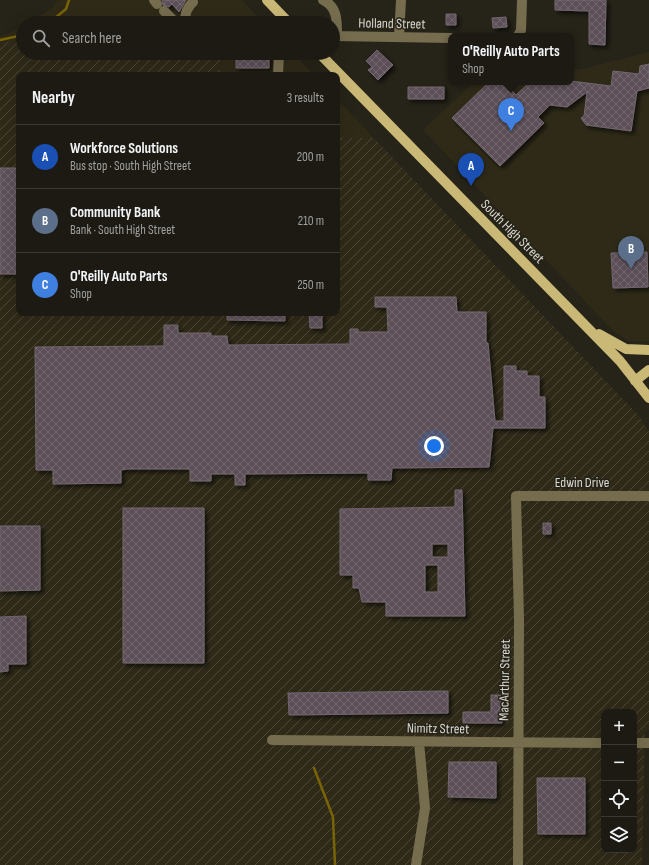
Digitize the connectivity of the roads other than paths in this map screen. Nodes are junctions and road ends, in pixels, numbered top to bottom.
1 (267, 0) edge
2 (323, 0) edge
3 (400, 0) edge
4 (522, 0) edge
5 (193, 2) dead end
6 (158, 5) edge
7 (169, 16) edge
8 (185, 16) edge
9 (282, 16) edge
10 (335, 16) edge
11 (520, 33) edge
12 (340, 36) edge
13 (399, 37) junction
14 (448, 38) edge
15 (279, 60) edge
16 (325, 60) edge
17 (278, 72) edge
18 (337, 72) edge
19 (340, 75) edge
20 (587, 327) junction
21 (649, 350) edge
22 (649, 370) edge
23 (635, 380) junction
24 (649, 398) edge
25 (516, 496) joint
26 (649, 496) edge
27 (272, 740) dead end
28 (419, 742) junction
29 (601, 743) edge
30 (637, 743) edge
31 (649, 743) edge
32 (517, 744) junction
33 (416, 865) edge
34 (518, 865) edge

1 - 9 main road
2 - 10 street
3 - 13 street
4 - 11 street
5 - 8 street
6 - 7 street
12 - 13 street, Holland Street
13 - 14 street, Holland Street
15 - 17 street
16 - 18 main road, South High Street
19 - 20 main road, South High Street
20 - 21 main road
20 - 23 main road, South High Street
22 - 23 main road
23 - 24 main road, South High Street
25 - 26 street, Edwin Drive
25 - 32 street, MacArthur Street
27 - 28 street, Nimitz Street
28 - 32 street, Nimitz Street
28 - 33 street
29 - 32 street, Nimitz Street
30 - 31 street
32 - 34 street, MacArthur Street

